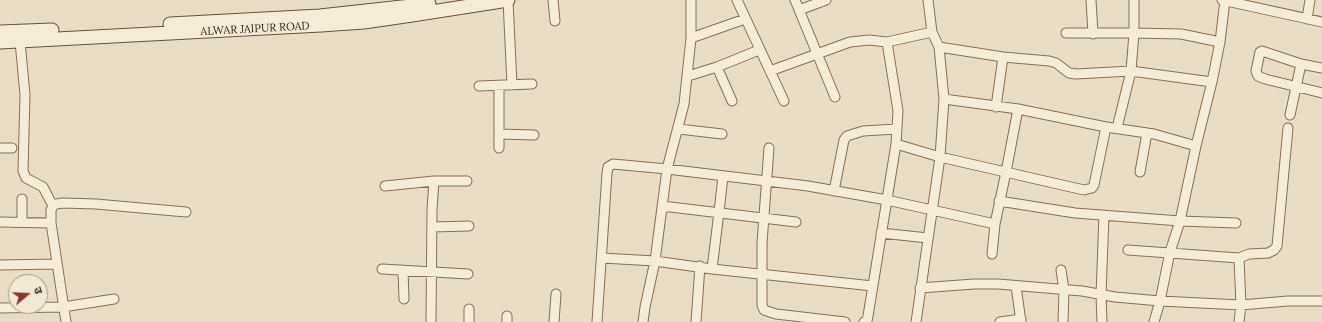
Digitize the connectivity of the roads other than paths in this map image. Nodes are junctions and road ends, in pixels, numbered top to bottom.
1 (457, 0) edge
2 (508, 0) edge
3 (553, 0) edge
4 (691, 0) edge
5 (737, 0) edge
6 (795, 0) edge
7 (826, 0) edge
8 (928, 0) edge
9 (1091, 0) edge
10 (1134, 0) edge
11 (1224, 0) edge
12 (1310, 0) edge
13 (1268, 5) edge
14 (799, 10) junction
15 (744, 19) junction
16 (1307, 19) junction
17 (555, 21) dead end
18 (1322, 22) edge
19 (932, 32) junction
20 (1066, 33) dead end
21 (1134, 33) junction
22 (1093, 34) junction
23 (3, 37) edge
24 (691, 38) junction
25 (20, 41) junction
26 (887, 42) junction
27 (1220, 42) junction
28 (939, 47) junction
29 (759, 50) junction
30 (818, 53) junction
31 (1003, 56) junction
32 (1302, 64) junction
33 (717, 67) junction
34 (1322, 68) edge
35 (770, 71) junction
36 (1131, 71) junction
37 (688, 76) junction
38 (1212, 82) junction
39 (532, 84) dead end
40 (512, 85) junction
41 (480, 86) dead end
42 (499, 86) junction
43 (1297, 87) junction
44 (1322, 93) edge
45 (835, 97) dead end
46 (944, 99) junction
47 (732, 101) dead end
48 (784, 101) dead end
49 (996, 107) junction
50 (1018, 109) junction
51 (1290, 115) dead end
52 (1106, 127) junction
53 (1117, 128) junction
54 (1288, 128) dead end
55 (679, 129) junction
56 (897, 129) junction
57 (1146, 133) junction
58 (499, 134) junction
59 (722, 134) dead end
60 (534, 135) dead end
61 (896, 144) junction
62 (1196, 146) junction
63 (0, 148) edge
64 (12, 148) dead end
65 (499, 148) dead end
66 (769, 148) dead end
67 (940, 157) junction
68 (667, 169) junction
69 (1006, 172) junction
70 (1140, 172) dead end
71 (723, 176) junction
72 (467, 181) dead end
73 (434, 182) junction
74 (767, 182) junction
75 (385, 186) dead end
76 (834, 191) junction
77 (22, 199) dead end
78 (887, 200) junction
79 (999, 202) junction
80 (53, 206) junction
81 (662, 206) junction
82 (933, 210) junction
83 (186, 212) dead end
84 (719, 212) junction
85 (1104, 216) junction
86 (763, 218) junction
87 (1180, 221) junction
88 (0, 222) edge
89 (22, 222) junction
90 (796, 222) dead end
91 (51, 223) junction
92 (1236, 223) dead end
93 (995, 224) junction
94 (469, 226) dead end
95 (432, 228) junction
96 (881, 232) junction
97 (928, 238) junction
98 (1128, 250) dead end
99 (1170, 252) junction
100 (992, 254) dead end
101 (602, 258) junction
102 (1239, 258) junction
103 (655, 261) junction
104 (57, 264) junction
105 (0, 265) edge
106 (700, 266) junction
107 (712, 268) junction
108 (382, 269) dead end
109 (403, 270) junction
110 (1062, 270) dead end
111 (432, 271) junction
112 (763, 273) junction
113 (468, 274) dead end
114 (873, 286) junction
115 (1016, 286) junction
116 (920, 288) junction
117 (1064, 290) junction
118 (556, 294) dead end
119 (1101, 295) junction
120 (114, 299) dead end
121 (404, 299) dead end
122 (1160, 301) junction
123 (1322, 301) edge
124 (1241, 304) junction
125 (63, 307) junction
126 (0, 308) edge
127 (470, 309) dead end
128 (1021, 321) edge
129 (66, 322) edge
130 (431, 322) edge
131 (469, 322) edge
132 (554, 322) edge
133 (597, 322) edge
134 (643, 322) edge
135 (696, 322) edge
136 (845, 322) edge
137 (864, 322) edge
138 (916, 322) edge
139 (1000, 322) edge
140 (1063, 322) edge
141 (1102, 322) edge
142 (1154, 322) edge
143 (1239, 322) edge

1 - 23 main road, ALWAR JAIPUR ROAD
2 - 25 main road, ALWAR JAIPUR ROAD
2 - 40 street
3 - 17 street
4 - 24 street
5 - 15 street
6 - 14 street
7 - 14 street
8 - 19 street
9 - 22 street
10 - 21 street
11 - 13 street
11 - 27 street
12 - 16 street
13 - 16 street
14 - 30 street
15 - 24 street
15 - 29 street
16 - 18 street
19 - 26 street
19 - 28 street
20 - 22 street
21 - 22 street
21 - 27 street
21 - 36 street
23 - 25 main road, ALWAR JAIPUR ROAD
24 - 37 street
25 - 80 street
26 - 30 street
26 - 56 street
27 - 38 street
28 - 31 street
28 - 46 street
29 - 33 street
29 - 35 street
30 - 35 street
30 - 45 street
31 - 36 street
31 - 49 street
32 - 34 street
32 - 43 street
32 - 43 street
33 - 37 street
33 - 47 street
35 - 48 street
36 - 38 street
36 - 53 street
37 - 55 street
38 - 62 street
39 - 40 street
40 - 42 street
41 - 42 street
42 - 58 street
43 - 44 street
43 - 51 street
46 - 49 street
46 - 67 street
49 - 50 street
50 - 52 street
50 - 69 street
52 - 53 street
52 - 69 street
53 - 57 street
54 - 102 street
55 - 59 street
55 - 68 street
56 - 61 street
56 - 76 street
57 - 62 street
57 - 70 street
58 - 60 street
58 - 65 street
61 - 67 street
61 - 78 street
62 - 87 street
63 - 64 street
66 - 74 street
67 - 69 street
67 - 82 street
68 - 71 street
68 - 81 street
68 - 101 street
69 - 79 street
71 - 74 street
71 - 84 street
72 - 73 street
73 - 75 street
73 - 95 street
74 - 76 street
74 - 86 street
76 - 78 street
77 - 89 street
78 - 82 street
78 - 96 street
79 - 85 street
79 - 93 street
80 - 83 street
80 - 91 street
81 - 84 street
81 - 103 street
82 - 93 street
82 - 97 street
84 - 86 street
84 - 107 street
85 - 87 street
85 - 119 street
86 - 90 street
86 - 112 street
87 - 92 street
87 - 99 street
88 - 89 street
89 - 91 street
91 - 104 street
93 - 100 street
94 - 95 street
95 - 111 street
96 - 97 street
96 - 114 street
97 - 116 street
98 - 99 street
99 - 102 street
99 - 122 street
101 - 103 street
101 - 133 street
102 - 124 street
103 - 106 street
103 - 134 street
104 - 105 street
104 - 125 street
106 - 107 street
106 - 135 street
107 - 112 street
108 - 109 street
109 - 111 street
109 - 121 street
110 - 117 street
111 - 113 street
111 - 130 street
112 - 114 street
112 - 136 street
114 - 137 street
115 - 116 street
115 - 117 street
115 - 128 street
116 - 138 street
117 - 119 street
117 - 140 street
118 - 132 street
119 - 122 street
119 - 141 street
120 - 125 street
122 - 124 street
122 - 142 street
123 - 124 street
124 - 143 street
125 - 126 street
125 - 129 street
127 - 131 street
128 - 139 street

